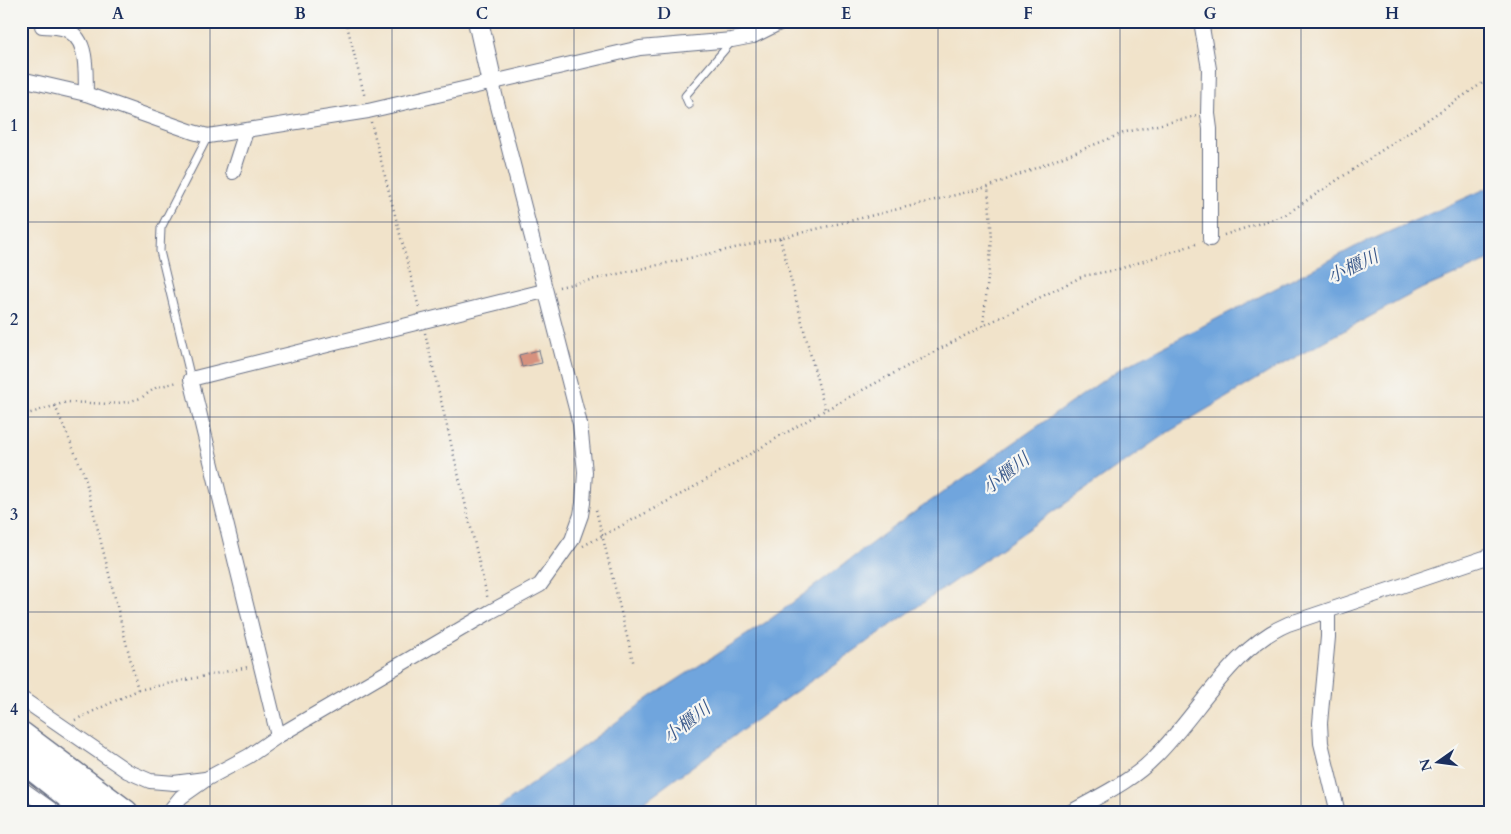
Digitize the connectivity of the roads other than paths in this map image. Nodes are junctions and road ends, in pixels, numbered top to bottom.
1 (478, 21) edge
2 (783, 21) edge
3 (1201, 21) edge
4 (42, 26) dead end
5 (732, 40) junction
6 (21, 79) edge
7 (492, 83) junction
8 (86, 94) junction
9 (689, 105) dead end
10 (246, 131) junction
11 (208, 136) junction
12 (233, 172) dead end
13 (1210, 239) road end
14 (544, 290) junction
15 (192, 379) junction
16 (1490, 556) edge
17 (1328, 610) junction
18 (21, 698) edge
19 (21, 735) edge
20 (278, 736) junction
21 (21, 758) edge
22 (208, 778) junction
23 (21, 788) edge
24 (56, 813) edge
25 (91, 813) edge
26 (125, 813) edge
27 (168, 813) edge
28 (1069, 813) edge
29 (1338, 813) edge

1 - 7 street
2 - 5 street
3 - 13 street
4 - 8 street
5 - 7 street
5 - 9 lane
6 - 8 street
7 - 10 street
7 - 14 street
8 - 11 street
10 - 11 street
10 - 12 street
11 - 15 lane
14 - 15 street
14 - 20 street
15 - 20 street
16 - 17 street
17 - 28 street
17 - 29 street
18 - 22 street
19 - 26 highway
20 - 22 street
21 - 25 highway
22 - 27 street
23 - 24 street

